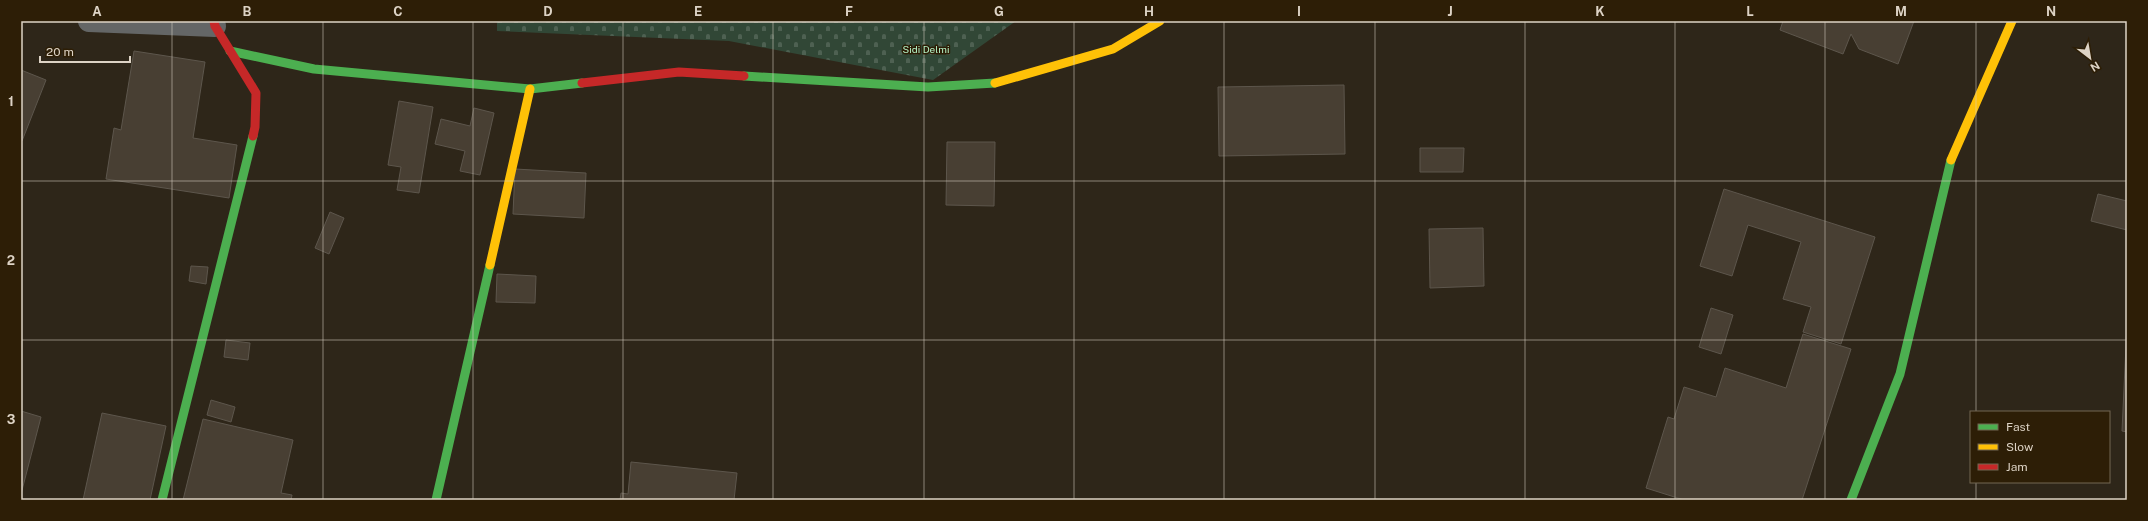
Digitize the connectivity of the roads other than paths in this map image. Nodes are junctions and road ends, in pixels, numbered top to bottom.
1 (89, 21) edge
2 (1160, 21) edge
3 (2012, 21) edge
4 (215, 24) edge
5 (230, 51) junction
6 (530, 89) junction
7 (162, 500) edge
8 (436, 500) edge
9 (1851, 500) edge

1 - 4 street
2 - 6 street
3 - 9 street
4 - 5 street
5 - 6 street
5 - 7 street
6 - 8 street

